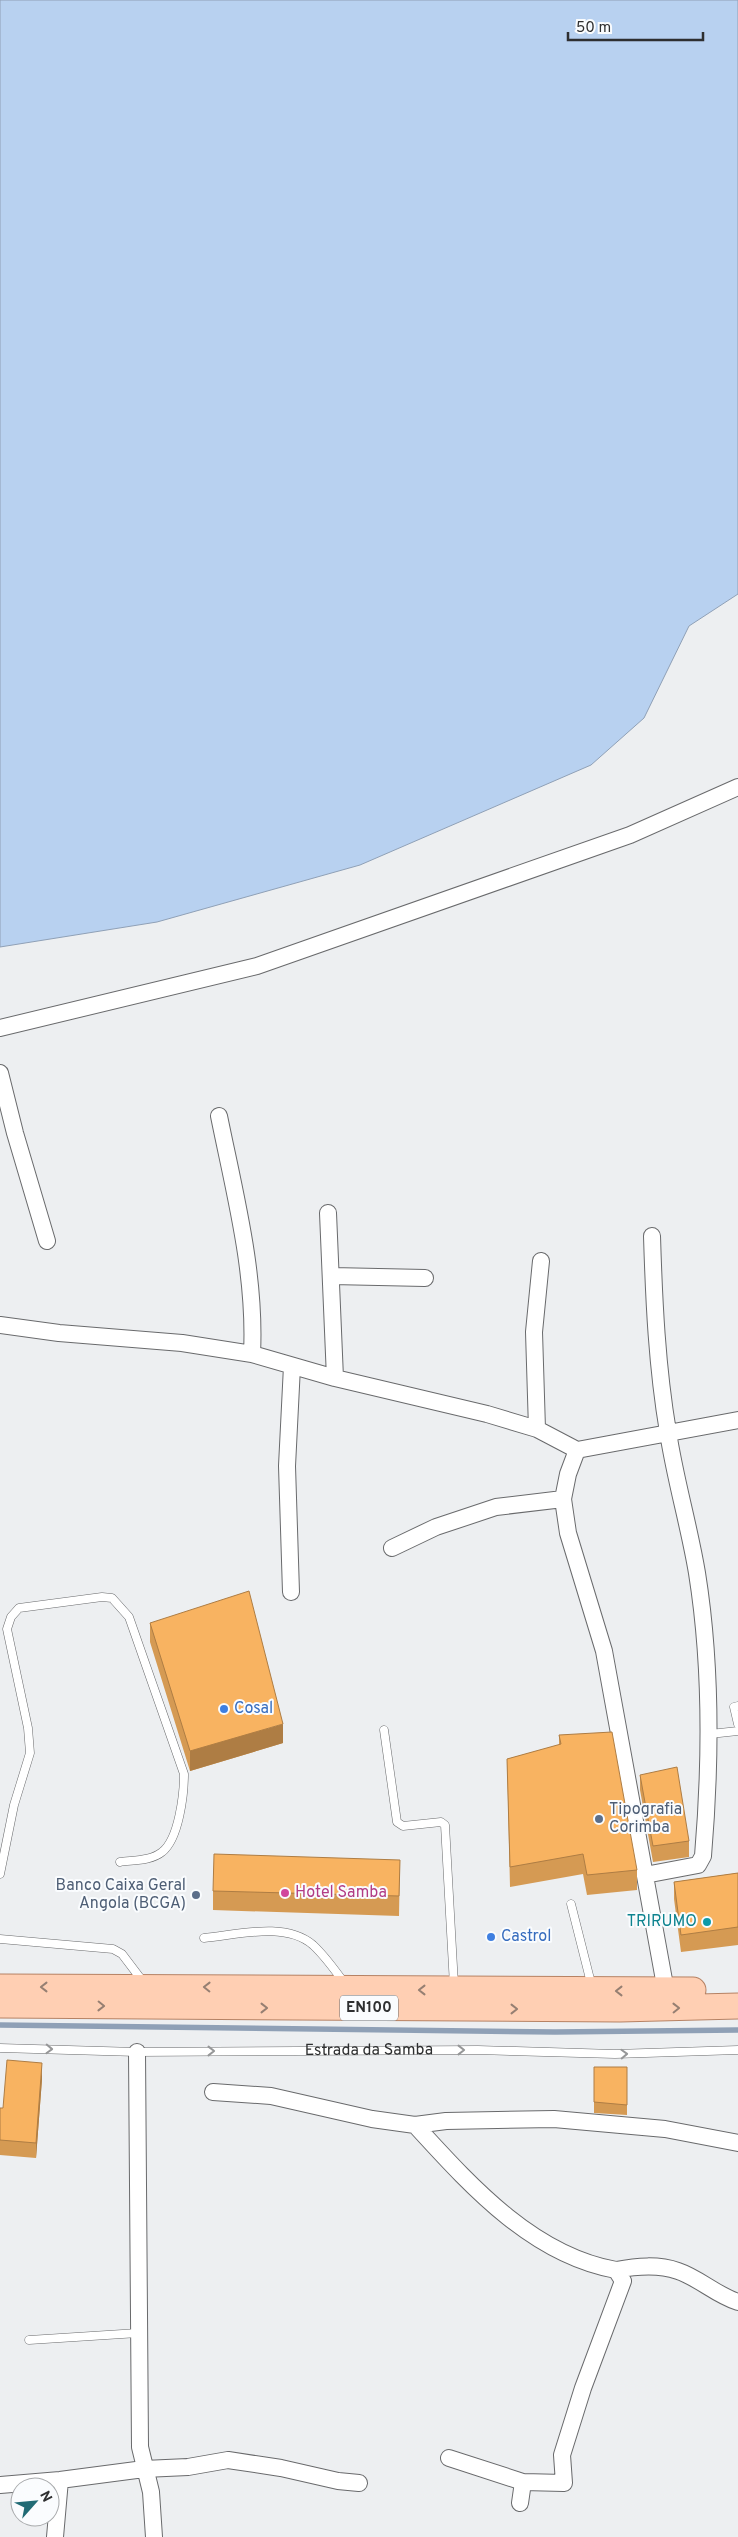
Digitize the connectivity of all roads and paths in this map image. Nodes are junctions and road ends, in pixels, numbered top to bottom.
1 (738, 787) edge
2 (0, 1028) edge
3 (0, 1073) edge
4 (219, 1116) dead end
5 (328, 1214) dead end
6 (652, 1236) dead end
7 (47, 1241) dead end
8 (541, 1261) dead end
9 (332, 1276) junction
10 (426, 1278) dead end
11 (0, 1325) edge
12 (252, 1354) junction
13 (292, 1366) junction
14 (335, 1378) junction
15 (738, 1420) edge
16 (537, 1429) junction
17 (668, 1433) junction
18 (577, 1450) junction
19 (563, 1499) junction
20 (392, 1548) dead end
21 (291, 1592) dead end
22 (738, 1706) edge
23 (738, 1724) edge
24 (384, 1730) dead end
25 (738, 1731) edge
26 (710, 1734) junction
27 (120, 1862) dead end
28 (0, 1874) edge
29 (645, 1875) junction
30 (571, 1904) dead end
31 (204, 1938) dead end
32 (0, 1939) edge
33 (0, 1987) edge
34 (146, 1987) junction
35 (349, 1989) junction
36 (454, 1990) junction
37 (738, 1990) edge
38 (593, 1991) junction
39 (666, 1991) junction
40 (0, 2005) edge
41 (738, 2006) edge
42 (0, 2048) edge
43 (738, 2050) edge
44 (137, 2052) junction
45 (213, 2092) dead end
46 (415, 2125) junction
47 (738, 2143) edge
48 (616, 2270) junction
49 (738, 2302) edge
50 (138, 2333) junction
51 (29, 2340) dead end
52 (449, 2458) dead end
53 (144, 2469) junction
54 (60, 2480) edge
55 (522, 2482) junction
56 (359, 2483) dead end
57 (520, 2503) dead end
58 (154, 2537) edge

1 - 2 street
3 - 7 street
4 - 12 street
5 - 9 street
6 - 17 street
8 - 16 street
9 - 10 street
9 - 14 street
11 - 12 street
12 - 13 street
13 - 14 street
13 - 21 street
14 - 16 street
15 - 17 street
16 - 18 street
17 - 18 street
17 - 26 street
18 - 19 street
19 - 20 street
19 - 29 street
22 - 23 lane
24 - 36 lane
25 - 26 lane
26 - 29 street
27 - 28 lane
29 - 39 street
30 - 38 lane
31 - 35 lane
32 - 34 lane
34 -> 33 main road, EN100
35 -> 34 main road, EN100
36 -> 35 main road, EN100
36 - 38 main road, EN100
37 - 39 main road, EN100
39 -> 38 main road, EN100
40 -> 41 main road, EN100
42 -> 44 lane, Estrada da Samba
44 -> 43 lane, Estrada da Samba
44 - 50 street
45 - 46 street
46 - 47 street
46 - 48 street
48 - 49 street
48 - 55 street
50 - 51 lane
50 - 53 street
52 - 55 street
53 - 54 street
53 - 56 street
53 - 58 street
55 - 57 street

